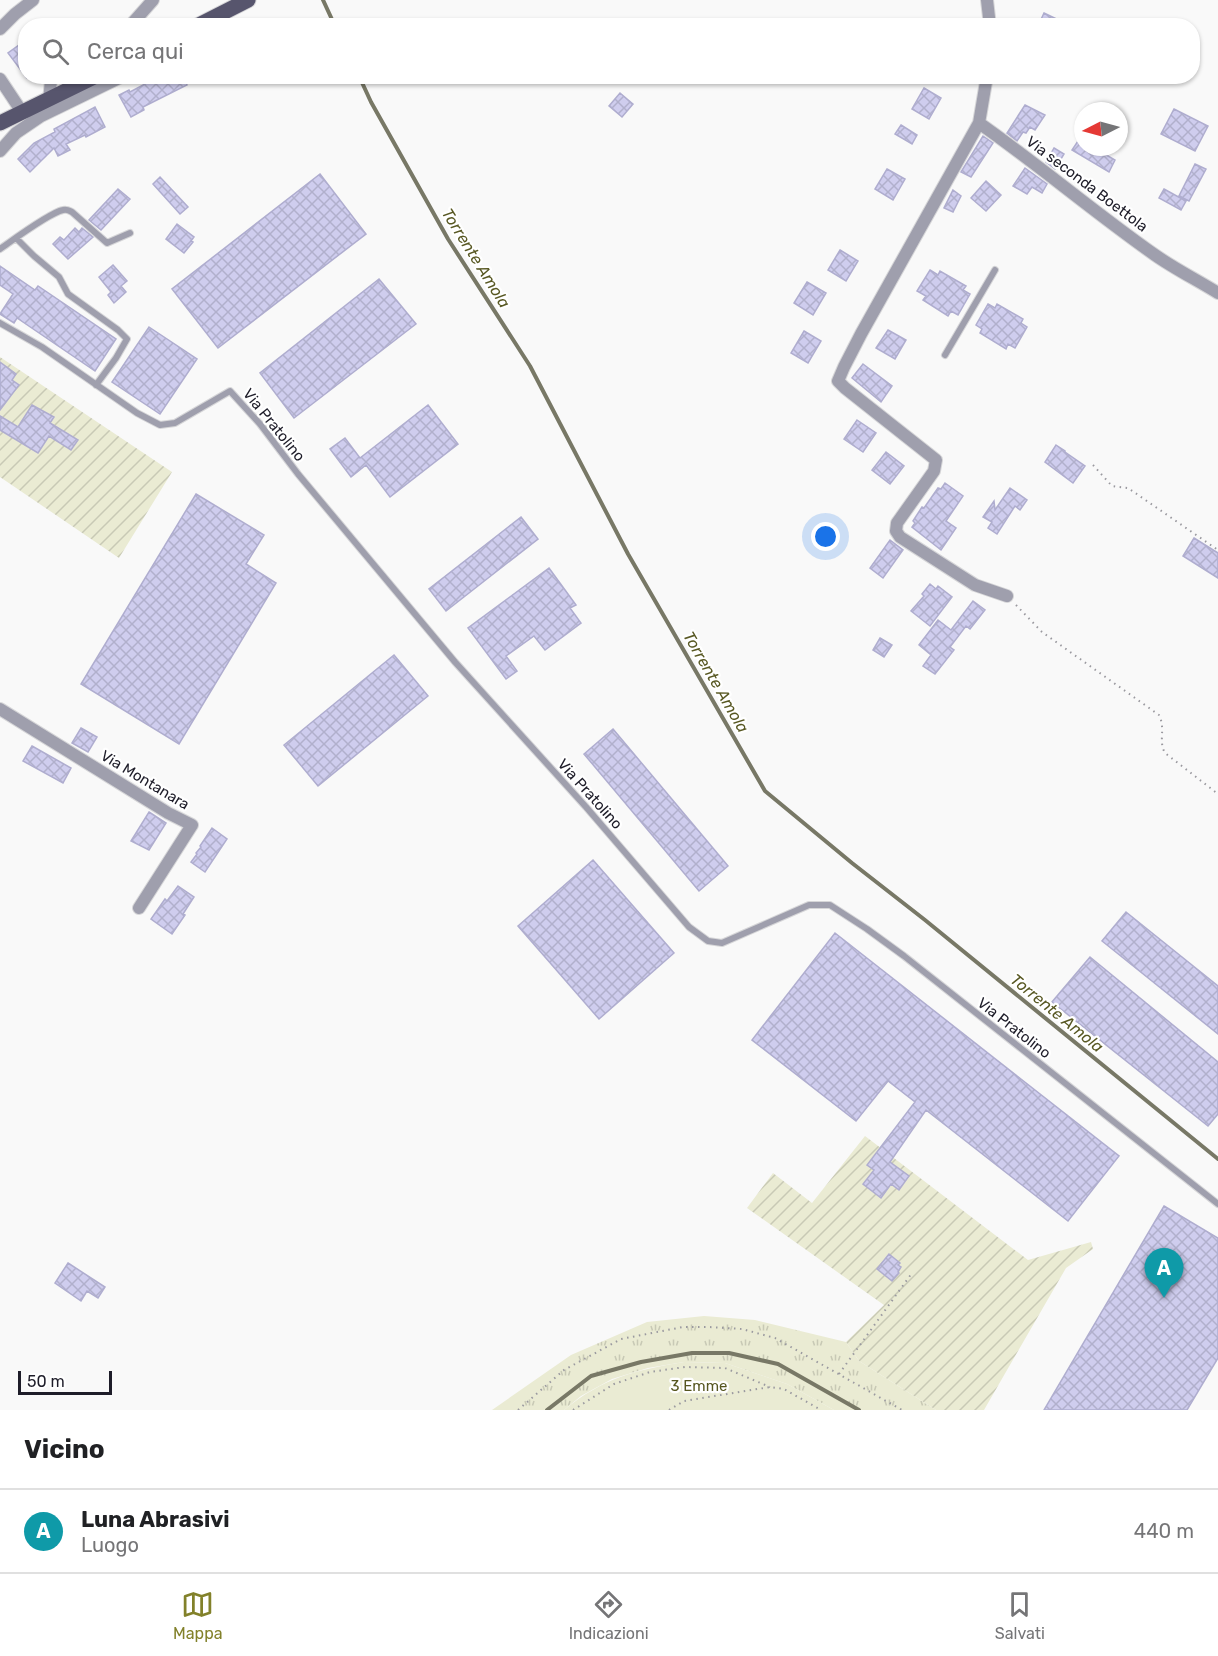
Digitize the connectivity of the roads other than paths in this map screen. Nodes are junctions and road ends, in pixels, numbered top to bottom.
1 (33, 0) edge
2 (153, 0) edge
3 (248, 0) edge
4 (987, 0) edge
5 (137, 18) edge
6 (213, 18) edge
7 (989, 18) edge
8 (0, 29) edge
9 (0, 79) edge
10 (51, 84) edge
11 (81, 84) edge
12 (106, 84) edge
13 (986, 84) edge
14 (49, 101) junction
15 (22, 112) junction
16 (0, 123) edge
17 (979, 123) junction
18 (0, 151) edge
19 (130, 233) dead end
20 (16, 238) junction
21 (0, 249) edge
22 (995, 270) dead end
23 (1218, 293) edge
24 (0, 323) edge
25 (945, 355) dead end
26 (96, 385) junction
27 (1007, 596) road end
28 (0, 708) edge
29 (139, 908) dead end
30 (1218, 1204) edge

1 - 8 street
2 - 5 street
3 - 6 main road
4 - 7 street
9 - 15 street
10 - 14 street
11 - 14 main road
12 - 18 street
13 - 17 street
14 - 15 main road
15 - 16 main road
17 - 23 street, Via seconda Boettola
17 - 27 street
19 - 20 lane
20 - 21 lane
20 - 26 lane
22 - 25 lane
24 - 26 lane, Via Pratolino
26 - 30 lane, Via Pratolino
28 - 29 street, Via Montanara

